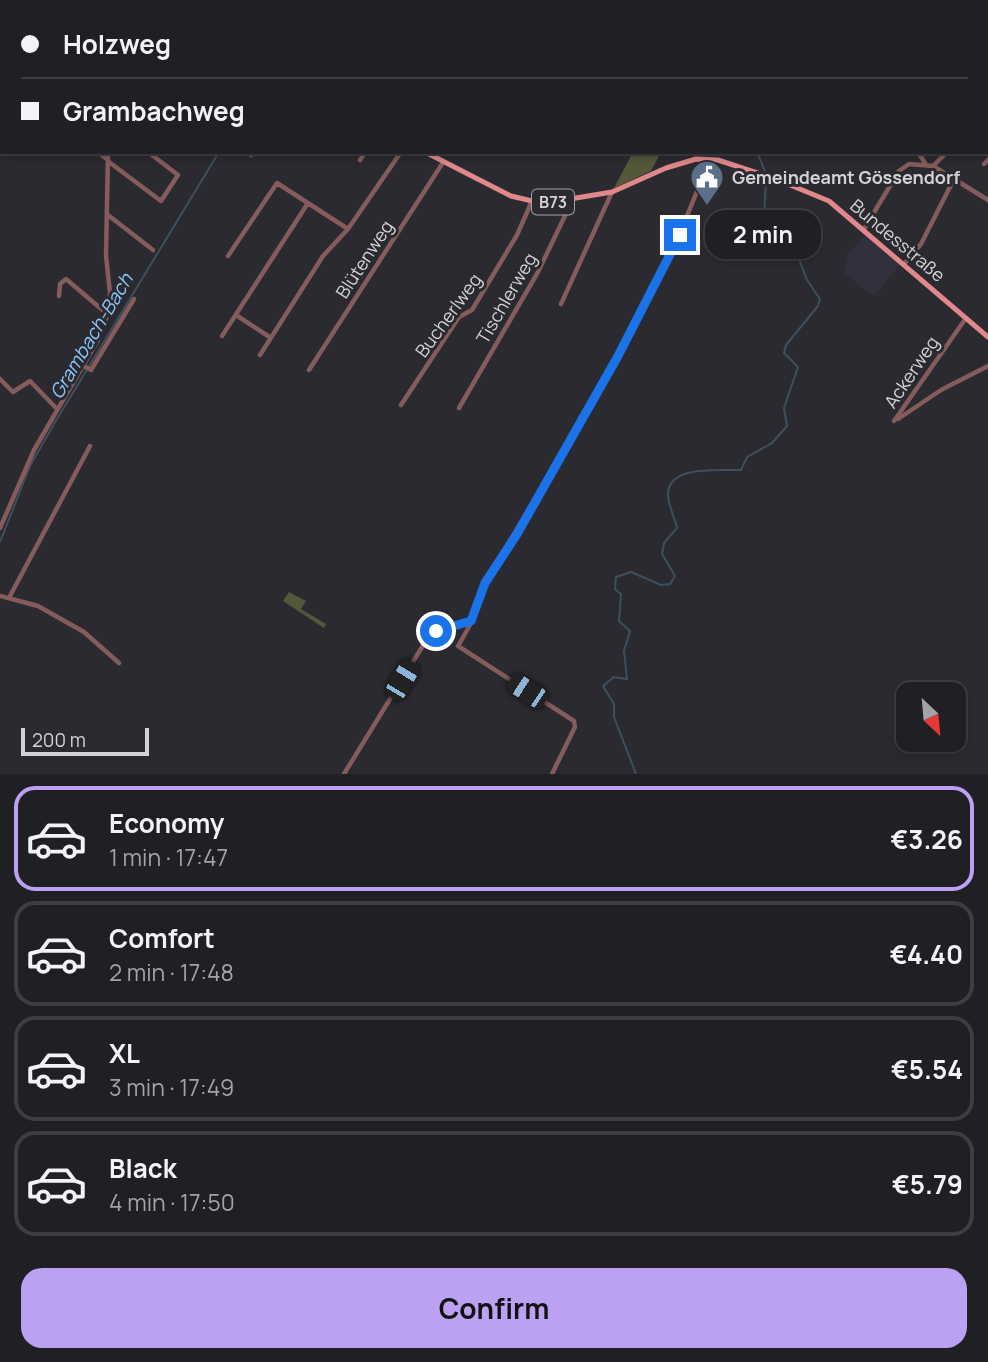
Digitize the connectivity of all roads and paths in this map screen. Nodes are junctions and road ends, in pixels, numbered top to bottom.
1 (100, 154) edge
2 (108, 154) edge
3 (151, 154) edge
4 (364, 154) edge
5 (400, 154) edge
6 (428, 154) edge
7 (919, 154) edge
8 (945, 154) edge
9 (701, 155) edge
10 (710, 158) junction
11 (360, 160) dead end
12 (108, 161) junction
13 (442, 164) junction
14 (913, 164) junction
15 (926, 164) junction
16 (933, 166) junction
17 (954, 180) junction
18 (612, 192) junction
19 (573, 199) junction
20 (988, 200) edge
21 (532, 201) junction
22 (308, 204) junction
23 (108, 214) junction
24 (348, 229) junction
25 (864, 229) junction
26 (153, 250) dead end
27 (228, 256) dead end
28 (905, 263) junction
29 (59, 296) dead end
30 (134, 299) dead end
31 (561, 304) dead end
32 (107, 314) junction
33 (236, 315) junction
34 (966, 318) junction
35 (222, 336) dead end
36 (988, 337) edge
37 (271, 338) junction
38 (260, 355) dead end
39 (988, 366) edge
40 (86, 368) junction
41 (309, 370) dead end
42 (0, 379) edge
43 (401, 405) dead end
44 (459, 408) dead end
45 (57, 409) junction
46 (90, 446) dead end
47 (0, 528) edge
48 (0, 596) edge
49 (10, 596) junction
50 (471, 621) junction
51 (119, 663) dead end
52 (344, 774) edge
53 (552, 774) edge

1 - 12 street
2 - 12 street
3 - 12 street
4 - 11 street
5 - 24 street
6 - 13 main road, Bundesstraße / B73
7 - 14 street
7 - 15 street
8 - 16 street
9 - 10 main road, Bundesstraße / B73
9 - 18 main road, Bundesstraße / B73
10 - 25 main road, Bundesstraße / B73
10 - 50 street
12 - 23 street
13 - 21 main road, Bundesstraße / B73
13 - 41 street, Blütenweg
14 - 15 street
14 - 25 street
15 - 16 street
16 - 17 street
17 - 20 street
17 - 28 street
18 - 19 main road, Bundesstraße / B73
18 - 31 street
19 - 21 main road, Bundesstraße / B73
19 - 44 street, Tischlerweg
21 - 43 street, Bucherlweg
22 - 24 street
22 - 27 street
22 - 33 street
23 - 26 street
23 - 32 street
24 - 37 street
25 - 28 main road, Bundesstraße / B73
28 - 34 main road, Bundesstraße / B73
29 - 32 street
30 - 40 street
32 - 40 street
33 - 35 street
33 - 37 street
34 - 36 main road, Bundesstraße / B73
34 - 39 street, Ackerweg
37 - 38 street
40 - 45 street
42 - 45 street
45 - 47 street
46 - 49 street
48 - 49 street
49 - 51 street
50 - 52 street
50 - 53 street

